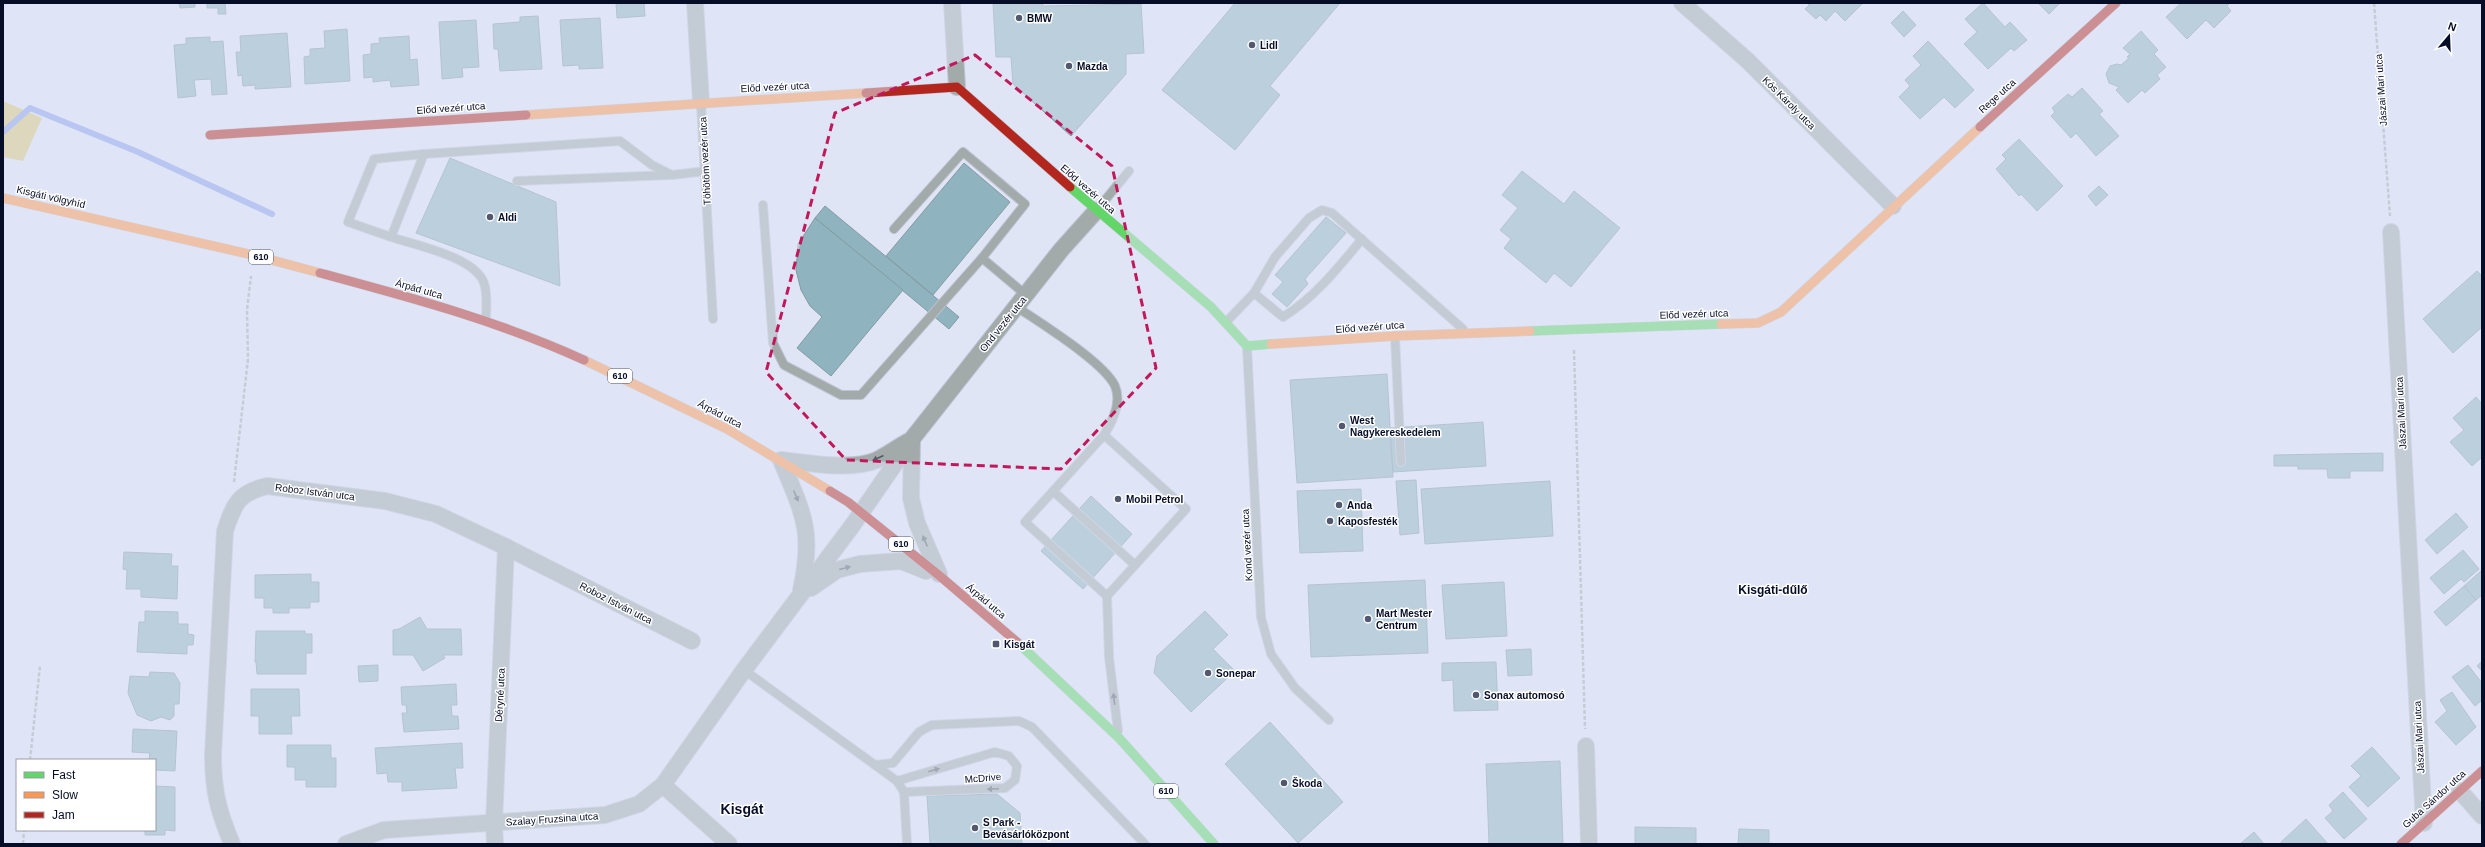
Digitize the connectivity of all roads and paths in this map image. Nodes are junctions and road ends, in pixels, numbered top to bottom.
1 (695, 3) edge
2 (952, 3) edge
3 (1682, 3) edge
4 (2116, 3) edge
5 (2374, 3) edge
6 (957, 87) junction
7 (701, 102) junction
8 (210, 135) dead end
9 (424, 154) junction
10 (706, 171) junction
11 (1129, 171) dead end
12 (672, 175) junction
13 (517, 181) dead end
14 (3, 198) edge
15 (763, 205) dead end
16 (1893, 206) junction
17 (1096, 211) junction
18 (94, 218) joint
19 (894, 229) dead end
20 (2391, 232) joint
21 (392, 237) junction
22 (1362, 240) junction
23 (982, 258) junction
24 (251, 274) dead end
25 (1254, 293) junction
26 (1022, 301) junction
27 (713, 319) dead end
28 (486, 321) junction
29 (1225, 322) junction
30 (1573, 330) junction
31 (1468, 333) junction
32 (1394, 336) junction
33 (1247, 346) junction
34 (1104, 435) junction
35 (912, 439) junction
36 (781, 460) junction
37 (1401, 462) dead end
38 (1053, 491) junction
39 (233, 506) junction
40 (860, 513) junction
41 (506, 547) junction
42 (1135, 565) junction
43 (940, 577) junction
44 (800, 596) junction
45 (1107, 596) junction
46 (692, 641) dead end
47 (40, 666) dead end
48 (744, 670) junction
49 (1329, 720) dead end
50 (1119, 738) junction
51 (1586, 746) joint
52 (30, 759) edge
53 (875, 765) junction
54 (2482, 771) edge
55 (897, 781) junction
56 (663, 785) junction
57 (2460, 791) junction
58 (904, 792) junction
59 (2482, 816) edge
60 (494, 823) junction
61 (2424, 824) junction
62 (24, 831) edge
63 (23, 844) edge
64 (232, 844) edge
65 (346, 844) edge
66 (495, 844) edge
67 (730, 844) edge
68 (907, 844) edge
69 (1144, 844) edge
70 (1214, 844) edge
71 (1589, 844) edge
72 (2401, 844) edge

1 - 7 street, Töhötöm vezér utca
2 - 6 street
3 - 16 street, Kós Károly utca
4 - 16 street, Rege utca
5 - 20 path, Jászai Mari utca
6 - 7 street, Előd vezér utca
6 - 17 street, Előd vezér utca
7 - 8 street, Előd vezér utca
7 - 10 lane, Töhötöm vezér utca
9 - 12 lane
9 - 21 lane
9 - 21 lane
10 - 12 lane
10 - 27 lane, Töhötöm vezér utca
11 - 17 lane
12 - 13 lane
14 - 18 street, Kisgáti völgyhíd / 610
15 - 23 lane
16 - 30 street, Előd vezér utca
17 - 26 street, Ond vezér utca
17 - 29 street, Előd vezér utca
18 - 28 street, Árpád utca / 610
19 - 23 lane
20 - 61 street, Jászai Mari utca
21 - 28 lane
22 - 25 lane
22 - 25 lane
22 - 31 lane
23 - 26 lane
24 - 39 path
25 - 29 lane
26 - 34 lane
26 - 35 street, Ond vezér utca
28 - 36 street, Árpád utca / 610
29 - 33 street, Előd vezér utca
30 - 31 street, Előd vezér utca
30 - 51 path
31 - 32 street, Előd vezér utca
32 - 33 street, Előd vezér utca
32 - 37 lane
33 - 49 lane, Kond vezér utca
34 - 38 lane
34 - 42 lane
35 -> 36 street, Ond vezér utca
35 - 40 street, Ond vezér utca
43 -> 35 street
36 - 40 street, Árpád utca / 610
36 -> 44 street, Szalay Fruzsina utca
38 - 42 lane
38 - 45 lane
39 - 41 street, Roboz István utca
39 - 64 street, Roboz István utca
40 - 43 street, Árpád utca / 610
40 - 44 street, Szalay Fruzsina utca
41 - 46 street, Roboz István utca
41 - 60 street, Déryné utca
42 - 45 lane
44 -> 43 street, Szalay Fruzsina utca
43 - 50 street, Árpád utca / 610
44 - 48 street, Szalay Fruzsina utca
50 -> 45 lane
47 - 52 path
48 - 53 lane
48 - 56 street, Szalay Fruzsina utca
50 - 70 street, Árpád utca / 610
51 - 71 street
53 - 55 lane
53 - 69 lane
54 - 57 street, Guba Sándor utca
55 - 58 lane
55 -> 58 lane, McDrive
56 - 60 street, Szalay Fruzsina utca
56 - 67 street
57 - 59 street
57 - 61 street, Guba Sándor utca
58 - 68 lane
60 - 65 street, Szalay Fruzsina utca
60 - 66 street, Déryné utca
61 - 72 street, Guba Sándor utca
62 - 63 path

